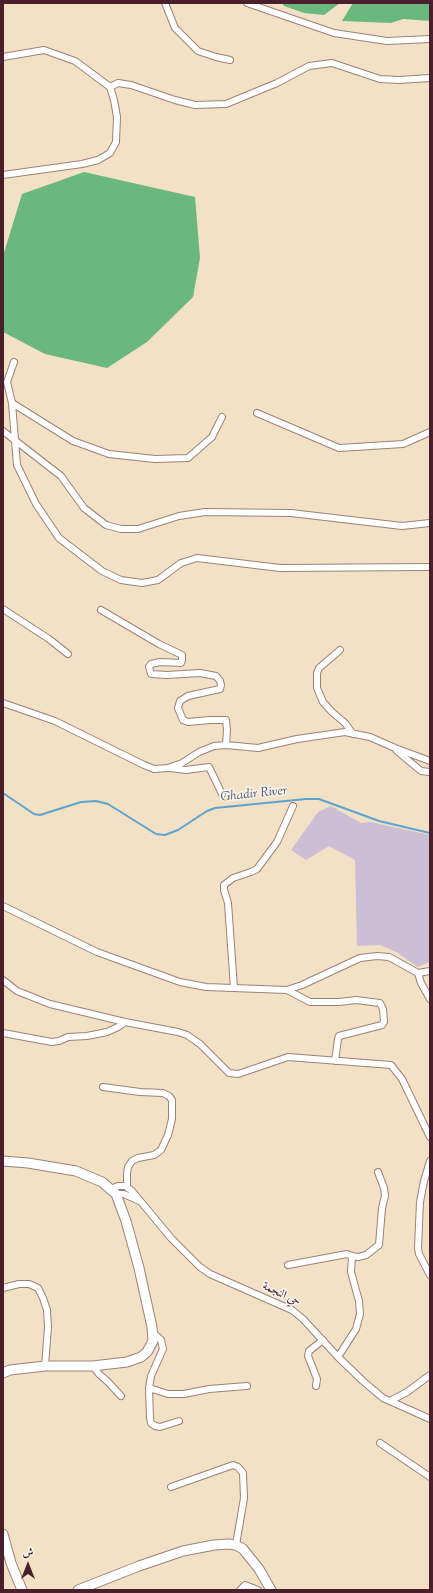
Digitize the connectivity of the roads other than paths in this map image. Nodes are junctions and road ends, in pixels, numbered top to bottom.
1 (165, 3) edge
2 (247, 3) edge
3 (430, 39) edge
4 (3, 56) edge
5 (230, 60) dead end
6 (430, 78) edge
7 (110, 87) junction
8 (3, 175) edge
9 (14, 362) dead end
10 (12, 403) junction
11 (257, 413) dead end
12 (222, 417) dead end
13 (3, 431) edge
14 (430, 432) edge
15 (15, 440) junction
16 (430, 523) edge
17 (430, 567) edge
18 (3, 609) edge
19 (101, 610) dead end
20 (340, 650) dead end
21 (68, 654) dead end
22 (3, 703) edge
23 (353, 734) junction
24 (226, 745) junction
25 (395, 748) junction
26 (430, 762) edge
27 (168, 768) junction
28 (430, 772) edge
29 (222, 794) dead end
30 (293, 806) dead end
31 (3, 906) edge
32 (430, 970) edge
33 (418, 973) junction
34 (3, 980) edge
35 (234, 988) junction
36 (287, 990) junction
37 (430, 998) edge
38 (125, 1022) junction
39 (3, 1033) edge
40 (335, 1061) junction
41 (103, 1087) dead end
42 (430, 1137) edge
43 (3, 1161) edge
44 (430, 1161) edge
45 (378, 1172) dead end
46 (127, 1187) junction
47 (113, 1192) junction
48 (140, 1202) junction
49 (352, 1256) junction
50 (288, 1265) dead end
51 (430, 1275) edge
52 (3, 1288) edge
53 (152, 1332) junction
54 (323, 1340) junction
55 (338, 1358) junction
56 (45, 1366) junction
57 (93, 1366) junction
58 (3, 1373) edge
59 (430, 1375) edge
60 (247, 1386) dead end
61 (316, 1386) dead end
62 (149, 1388) junction
63 (121, 1396) dead end
64 (390, 1401) junction
65 (430, 1419) edge
66 (179, 1421) dead end
67 (380, 1443) dead end
68 (430, 1477) edge
69 (171, 1487) dead end
70 (3, 1534) edge
71 (236, 1545) junction
72 (22, 1590) edge
73 (78, 1590) edge
74 (240, 1590) edge
75 (258, 1590) edge
76 (271, 1590) edge

1 - 5 street
2 - 3 street
4 - 7 street
6 - 7 street
7 - 8 street
9 - 10 street
10 - 12 street
10 - 15 street
11 - 14 street
13 - 15 street
15 - 16 street
15 - 17 street
18 - 21 street
19 - 24 street
20 - 23 street
22 - 27 street
23 - 24 street
23 - 25 street
24 - 27 street
25 - 26 street
25 - 28 street
27 - 29 street
30 - 35 street
31 - 35 street
32 - 33 street
33 - 36 street
33 - 37 street
34 - 38 street
35 - 36 street
36 - 40 street
38 - 39 street
38 - 40 street
40 - 42 street
41 - 46 street
43 - 47 main road
44 - 51 street
45 - 49 street
46 - 47 street
46 - 48 street, حي النجمة
47 - 48 street
47 - 53 main road
48 - 54 street, حي النجمة
49 - 50 street
49 - 55 street
52 - 56 street
53 - 57 main road
53 - 62 street
54 - 55 street, حي النجمة
54 - 61 street
55 - 64 street, حي النجمة
56 - 57 main road
56 - 58 main road
57 - 63 street
59 - 64 street
60 - 62 street
62 - 66 street
64 - 65 street, حي النجمة
67 - 68 street
69 - 71 street
70 - 72 main road
71 - 73 main road
71 - 76 main road
74 - 75 street

